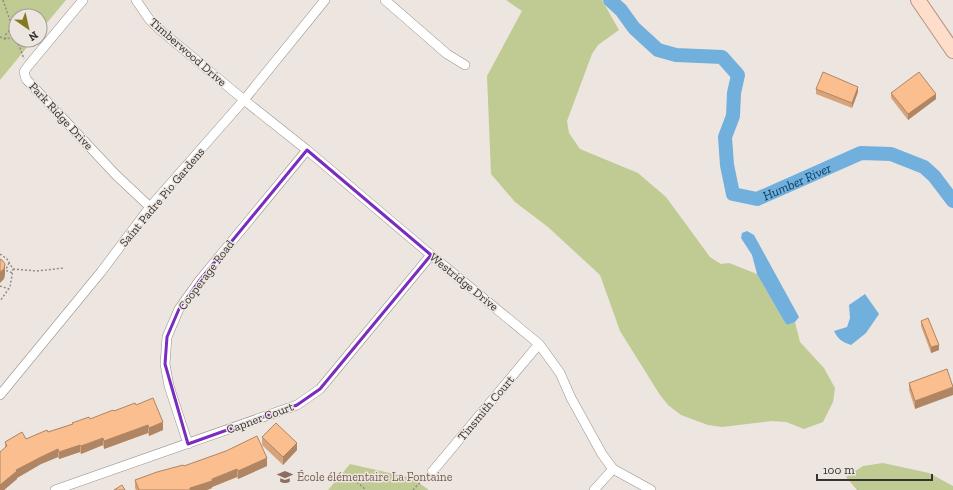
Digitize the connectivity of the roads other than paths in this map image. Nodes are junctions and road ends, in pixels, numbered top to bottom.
1 (83, 0) edge
2 (136, 0) edge
3 (312, 0) edge
4 (385, 0) edge
5 (918, 0) edge
6 (322, 3) edge
7 (953, 50) edge
8 (465, 65) dead end
9 (244, 100) junction
10 (307, 150) junction
11 (150, 207) junction
12 (431, 255) junction
13 (539, 344) junction
14 (0, 395) edge
15 (188, 444) junction
16 (613, 469) junction
17 (432, 472) road end
18 (55, 490) edge
19 (594, 490) edge
20 (651, 490) edge

1 - 11 street, Park Ridge Drive
2 - 9 street, Timberwood Drive
3 - 6 street
4 - 8 street
5 - 7 main road
6 - 9 street, Saint Padre Pio Gardens
9 - 10 street, Westridge Drive
9 - 11 street, Saint Padre Pio Gardens
10 - 12 street, Westridge Drive
10 - 15 street, Cooperage Road
11 - 14 street, Saint Padre Pio Gardens
12 - 13 street, Westridge Drive
12 - 15 street, Capner Court
13 - 16 street, Westridge Drive
13 - 17 street, Tinsmith Court
15 - 18 street, Capner Court
16 - 19 street
16 - 20 street, Westridge Drive

